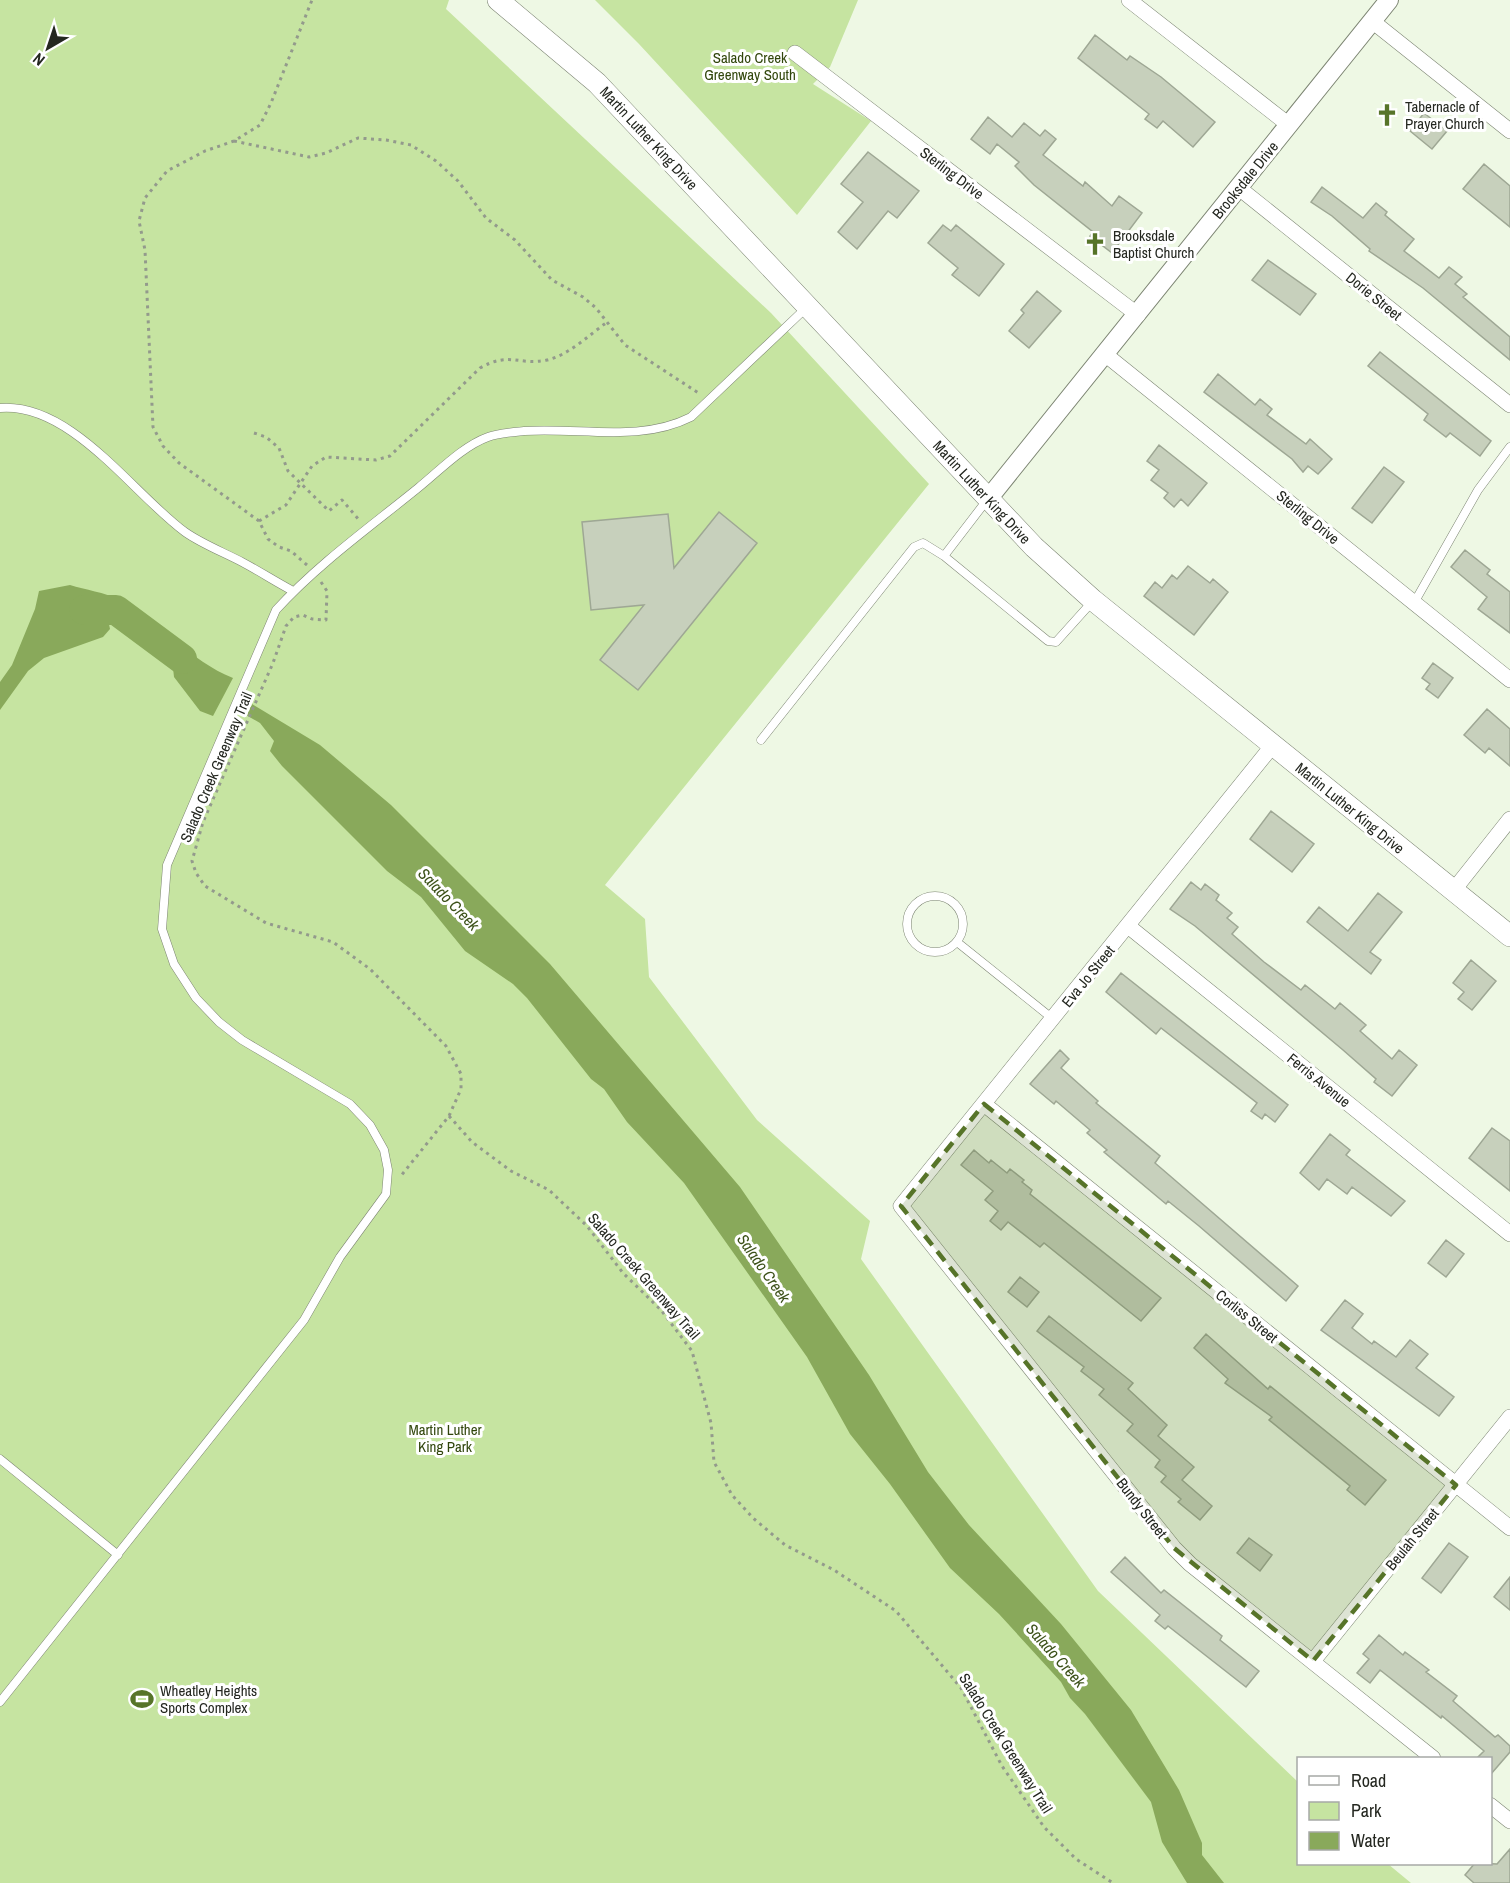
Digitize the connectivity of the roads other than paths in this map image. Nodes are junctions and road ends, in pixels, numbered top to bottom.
1 (498, 0) edge
2 (1129, 0) edge
3 (1389, 0) edge
4 (1372, 21) junction
5 (795, 53) dead end
6 (1289, 125) junction
7 (1510, 131) edge
8 (1239, 188) junction
9 (807, 307) junction
10 (1137, 315) junction
11 (1106, 355) junction
12 (1510, 405) edge
13 (0, 408) edge
14 (1510, 447) edge
15 (988, 499) junction
16 (944, 556) junction
17 (293, 591) junction
18 (1093, 600) junction
19 (1414, 603) junction
20 (1510, 680) edge
21 (761, 740) dead end
22 (1273, 745) junction
23 (1510, 819) edge
24 (1453, 891) junction
25 (1128, 926) junction
26 (1510, 936) edge
27 (957, 942) junction
28 (1053, 1018) junction
29 (984, 1104) junction
30 (902, 1206) joint
31 (1510, 1234) edge
32 (1510, 1417) edge
33 (0, 1459) edge
34 (1456, 1485) junction
35 (1510, 1528) edge
36 (118, 1555) junction
37 (1313, 1661) junction
38 (0, 1702) edge
39 (1432, 1757) edge
40 (1492, 1806) edge
41 (1510, 1821) edge

1 - 9 main road, Martin Luther King Drive
2 - 6 street
3 - 4 street, Brooksdale Drive
4 - 6 street, Brooksdale Drive
4 - 7 street
5 - 10 street, Sterling Drive
6 - 8 street, Brooksdale Drive
8 - 10 street, Brooksdale Drive
8 - 12 street, Dorie Street
9 - 15 main road, Martin Luther King Drive
9 - 17 lane
10 - 11 street, Brooksdale Drive
11 - 15 street, Brooksdale Drive
11 - 19 street, Sterling Drive
13 - 17 lane
14 - 19 lane
15 - 16 lane
15 - 18 main road, Martin Luther King Drive
16 - 18 lane
16 - 21 lane
17 - 36 lane
18 - 22 main road, Martin Luther King Drive
19 - 20 street, Sterling Drive
22 - 24 main road, Martin Luther King Drive
22 - 25 street, Eva Jo Street
23 - 24 street
24 - 26 main road, Martin Luther King Drive
25 - 28 street, Eva Jo Street
25 - 31 street, Ferris Avenue
27 - 27 lane
27 - 28 lane
28 - 29 street, Eva Jo Street
29 - 30 street, Eva Jo Street
29 - 34 street, Corliss Street
30 - 37 street, Bundy Street
32 - 34 street, Beulah Street
33 - 36 lane
34 - 35 street, Corliss Street
34 - 37 street, Beulah Street
36 - 38 lane
37 - 39 street, Bundy Street
40 - 41 street

